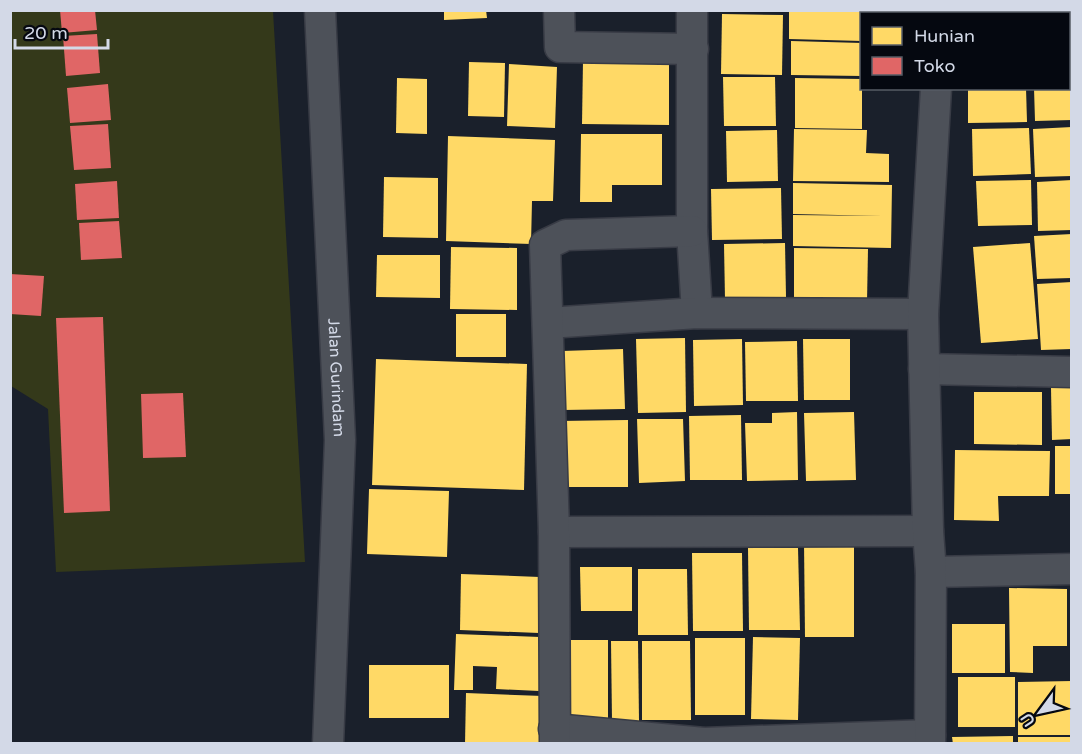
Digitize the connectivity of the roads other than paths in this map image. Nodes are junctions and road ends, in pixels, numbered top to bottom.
1 (320, 10) edge
2 (560, 10) edge
3 (692, 10) edge
4 (693, 49) junction
5 (936, 90) edge
6 (692, 231) junction
7 (697, 313) junction
8 (923, 314) junction
9 (548, 323) junction
10 (924, 369) junction
11 (1071, 372) edge
12 (928, 531) junction
13 (554, 532) junction
14 (1071, 569) edge
15 (931, 572) junction
16 (554, 736) edge
17 (930, 740) edge
18 (704, 743) edge
19 (328, 744) edge

1 - 19 street, Jalan Gurindam
2 - 4 street
3 - 4 street
4 - 6 street
5 - 8 street
6 - 7 street
6 - 9 street
7 - 8 street
7 - 9 street
8 - 10 street
9 - 13 street
10 - 11 street
10 - 12 street
12 - 13 street
12 - 15 street
13 - 16 street
14 - 15 street
15 - 17 street
16 - 18 street
17 - 18 street

